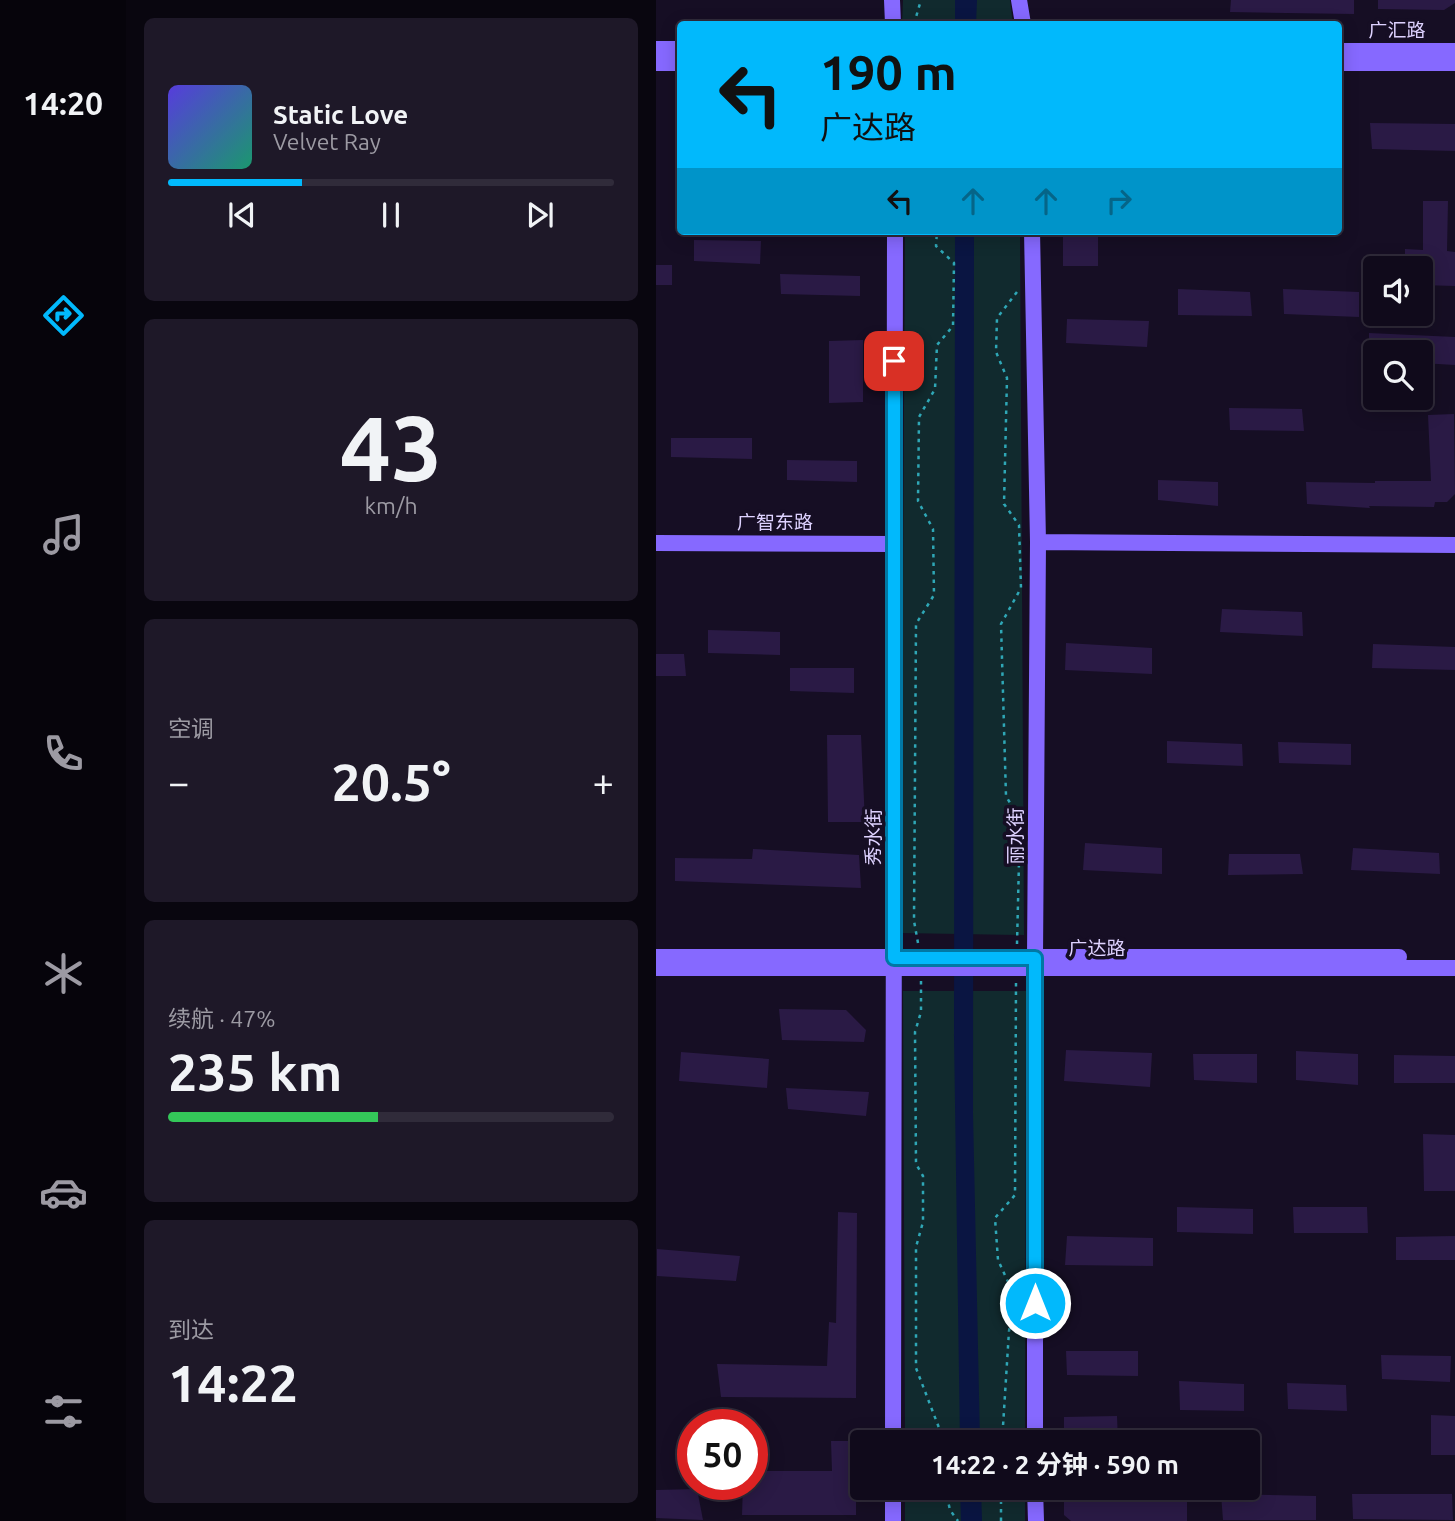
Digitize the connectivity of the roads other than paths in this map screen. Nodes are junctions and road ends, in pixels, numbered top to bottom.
1 (892, 0) edge
2 (1019, 0) edge
3 (893, 21) edge
4 (1022, 21) edge
5 (656, 49) edge
6 (677, 49) edge
7 (1342, 51) edge
8 (1455, 51) edge
9 (656, 63) edge
10 (677, 63) edge
11 (1342, 63) edge
12 (1455, 63) edge
13 (895, 235) edge
14 (1032, 235) edge
15 (1038, 541) junction
16 (656, 543) edge
17 (893, 544) junction
18 (1455, 545) edge
19 (656, 957) edge
20 (1455, 957) edge
21 (894, 963) junction
22 (1035, 963) junction
23 (656, 968) edge
24 (1455, 968) edge
25 (893, 1430) edge
26 (1035, 1430) edge
27 (893, 1500) edge
28 (1035, 1500) edge
29 (893, 1521) edge
30 (1036, 1521) edge

1 - 3 main road
2 - 4 main road
5 - 6 main road
7 - 8 main road, 广汇路
9 - 10 main road
11 - 12 main road, 广汇路
13 - 17 main road, 秀水街
14 - 15 main road, 丽水街
15 - 18 main road
15 - 22 main road, 丽水街
16 - 17 main road, 广智东路
17 - 21 main road, 秀水街
19 - 21 main road, 广达路
20 - 22 main road, 广达路
21 - 22 main road, 广达路
21 - 23 main road, 广达路
21 - 25 main road, 秀水街
22 - 24 main road, 广达路
22 - 26 main road, 丽水街
27 - 29 main road
28 - 30 main road

